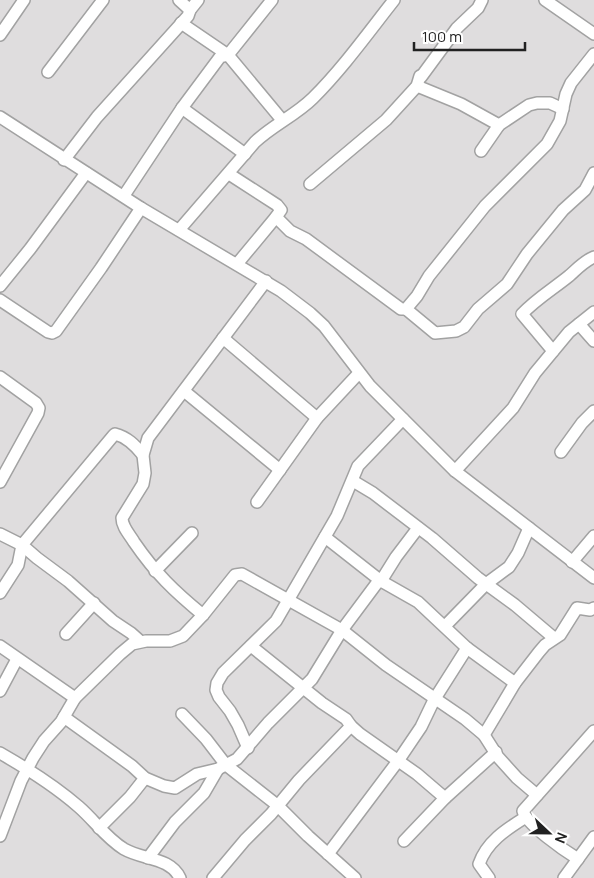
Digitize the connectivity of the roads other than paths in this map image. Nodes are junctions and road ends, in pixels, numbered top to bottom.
1 (24, 0) edge
2 (103, 0) edge
3 (179, 0) edge
4 (198, 0) edge
5 (272, 0) edge
6 (394, 0) edge
7 (482, 0) edge
8 (545, 0) edge
9 (190, 10) junction
10 (181, 23) junction
11 (594, 34) edge
12 (0, 35) edge
13 (594, 54) edge
14 (228, 55) junction
15 (48, 72) dead end
16 (419, 80) junction
17 (182, 108) junction
18 (563, 109) junction
19 (282, 120) junction
20 (1, 121) edge
21 (499, 125) junction
22 (481, 151) dead end
23 (245, 154) junction
24 (64, 160) junction
25 (594, 172) edge
26 (86, 173) junction
27 (229, 174) junction
28 (310, 184) dead end
29 (125, 194) dead end
30 (141, 208) junction
31 (276, 217) junction
32 (180, 230) junction
33 (594, 256) edge
34 (237, 264) junction
35 (266, 281) junction
36 (0, 286) edge
37 (0, 300) edge
38 (406, 309) junction
39 (594, 312) edge
40 (579, 324) junction
41 (223, 338) junction
42 (594, 341) edge
43 (553, 351) junction
44 (359, 373) junction
45 (0, 377) edge
46 (184, 390) junction
47 (594, 412) edge
48 (317, 418) junction
49 (403, 419) junction
50 (561, 452) dead end
51 (143, 454) junction
52 (280, 470) junction
53 (455, 471) junction
54 (353, 481) junction
55 (0, 482) edge
56 (257, 502) dead end
57 (418, 528) junction
58 (529, 528) junction
59 (192, 532) dead end
60 (0, 534) edge
61 (594, 536) edge
62 (325, 537) junction
63 (22, 545) junction
64 (572, 562) junction
65 (155, 571) junction
66 (594, 578) edge
67 (381, 581) junction
68 (486, 584) junction
69 (0, 593) edge
70 (289, 600) junction
71 (94, 604) junction
72 (594, 608) edge
73 (204, 615) junction
74 (445, 626) junction
75 (342, 630) junction
76 (66, 634) dead end
77 (554, 638) junction
78 (140, 641) junction
79 (0, 646) edge
80 (252, 646) junction
81 (467, 648) junction
82 (18, 659) junction
83 (515, 683) junction
84 (303, 687) junction
85 (0, 690) edge
86 (75, 698) junction
87 (434, 700) junction
88 (182, 714) dead end
89 (64, 717) junction
90 (351, 726) junction
91 (594, 731) edge
92 (484, 735) junction
93 (248, 748) junction
94 (496, 752) junction
95 (0, 753) edge
96 (398, 760) junction
97 (222, 767) junction
98 (27, 769) junction
99 (145, 778) junction
100 (537, 795) junction
101 (445, 798) junction
102 (277, 805) junction
103 (526, 817) junction
104 (99, 828) junction
105 (0, 836) edge
106 (594, 837) edge
107 (404, 841) dead end
108 (328, 854) junction
109 (148, 858) junction
110 (578, 859) junction
111 (180, 878) edge
112 (213, 878) edge
113 (355, 878) edge
114 (489, 878) edge
115 (564, 878) edge

1 - 12 street
2 - 15 street
3 - 9 street
4 - 9 street
5 - 14 street
6 - 19 street
7 - 16 street
8 - 11 street
9 - 10 street
10 - 14 street
10 - 24 street
13 - 18 street
14 - 17 street
14 - 19 street
16 - 21 street
16 - 28 street
17 - 23 street
17 - 29 street
18 - 21 street
18 - 38 street
19 - 23 street
20 - 24 street
21 - 22 street
23 - 27 street
24 - 26 street
25 - 38 street
26 - 30 street
26 - 36 street
27 - 31 street
27 - 32 street
30 - 32 street
30 - 37 street
31 - 34 street
31 - 38 street
32 - 34 street
33 - 43 street
34 - 35 street
35 - 41 street
35 - 44 street
39 - 40 street
40 - 42 street
40 - 43 street
41 - 46 street
41 - 48 street
43 - 53 street
44 - 48 street
44 - 49 street
45 - 55 street
46 - 51 street
46 - 52 street
47 - 50 street
48 - 52 street
49 - 53 street
49 - 54 street
51 - 63 street
51 - 65 street
52 - 56 street
53 - 58 street
54 - 57 street
54 - 62 street
57 - 67 street
57 - 68 street
58 - 64 street
58 - 68 street
59 - 65 street
60 - 63 street
61 - 64 street
62 - 67 street
62 - 70 street
63 - 69 street
63 - 71 street
64 - 66 street
65 - 73 street
67 - 74 street
67 - 75 street
68 - 74 street
68 - 77 street
70 - 73 street
70 - 75 street
70 - 80 street
71 - 76 street
71 - 78 street
72 - 77 street
73 - 78 street
74 - 81 street
75 - 84 street
75 - 87 street
77 - 83 street
78 - 86 street
79 - 82 street
80 - 84 street
80 - 93 street
81 - 83 street
81 - 87 street
82 - 85 street
82 - 86 street
83 - 92 street
84 - 90 street
84 - 93 street
86 - 89 street
87 - 92 street
87 - 96 street
88 - 97 street
89 - 98 street
89 - 99 street
90 - 96 street
90 - 102 street
91 - 100 street
92 - 94 street
93 - 97 street
94 - 100 street
94 - 101 street
95 - 98 street
96 - 101 street
96 - 108 street
97 - 99 street
97 - 102 street
97 - 109 street
98 - 104 street
98 - 105 street
99 - 104 street
100 - 103 street
101 - 107 street
102 - 108 street
102 - 112 street
103 - 110 street
103 - 114 street
104 - 109 street
106 - 110 street
108 - 113 street
109 - 111 street
110 - 115 street

